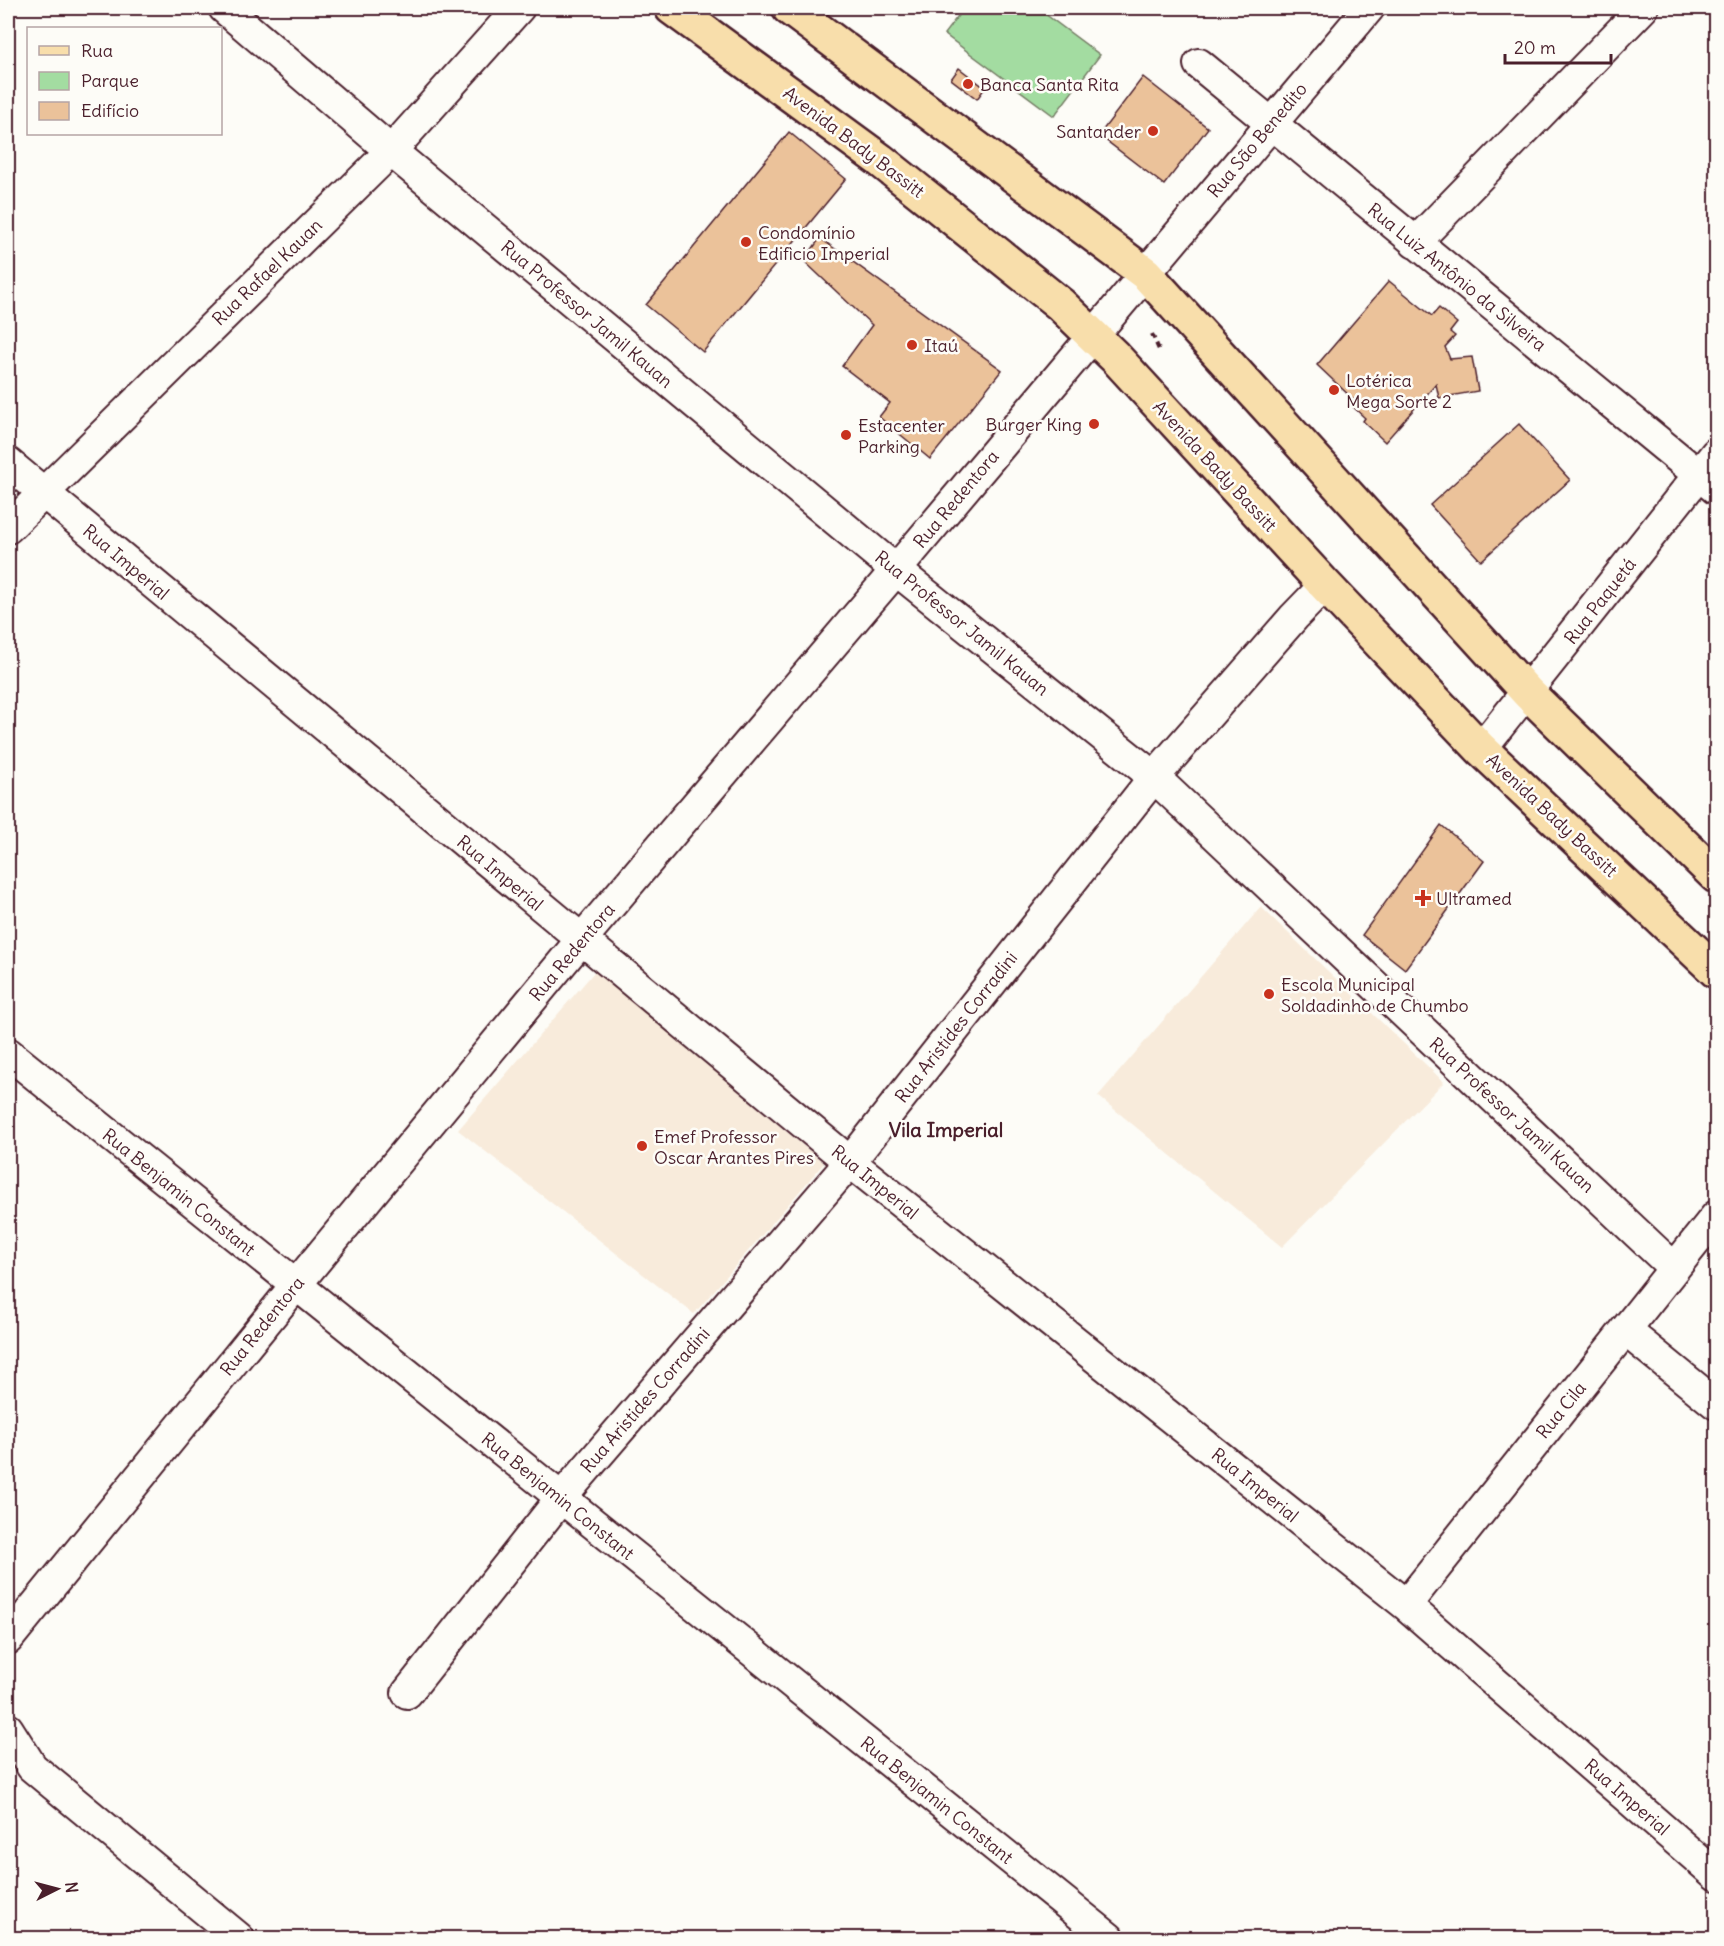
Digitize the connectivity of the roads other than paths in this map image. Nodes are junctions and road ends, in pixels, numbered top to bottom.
1 (224, 8) edge
2 (519, 8) edge
3 (672, 8) edge
4 (789, 8) edge
5 (1369, 8) edge
6 (1643, 8) edge
7 (1199, 64) dead end
8 (1270, 124) junction
9 (392, 151) junction
10 (1415, 243) junction
11 (1146, 274) junction
12 (1094, 335) junction
13 (8, 464) edge
14 (1711, 472) edge
15 (42, 492) junction
16 (8, 528) edge
17 (896, 570) junction
18 (1326, 585) junction
19 (1528, 693) junction
20 (1482, 749) junction
21 (1154, 777) junction
22 (1716, 876) edge
23 (581, 940) junction
24 (1716, 971) edge
25 (8, 1053) edge
26 (850, 1162) junction
27 (1716, 1216) edge
28 (1674, 1268) junction
29 (295, 1286) junction
30 (1625, 1330) junction
31 (1716, 1404) edge
32 (561, 1498) junction
33 (1406, 1605) junction
34 (8, 1639) edge
35 (407, 1693) dead end
36 (8, 1730) edge
37 (1716, 1875) edge
38 (239, 1938) edge
39 (1109, 1938) edge

1 - 9 street, Rua Professor Jamil Kauan
2 - 9 street, Rua Rafael Kauan
3 - 12 main road, Avenida Bady Bassitt
4 - 11 main road
5 - 8 street, Rua São Benedito
6 - 10 street
7 - 8 street, Rua Luiz Antônio da Silveira
8 - 10 street, Rua Luiz Antônio da Silveira
8 - 11 street, Rua São Benedito
9 - 15 street, Rua Rafael Kauan
9 - 17 street, Rua Professor Jamil Kauan
10 - 14 street, Rua Luiz Antônio da Silveira
11 - 12 street, Rua Redentora
11 - 19 main road
12 - 17 street, Rua Redentora
12 - 18 main road, Avenida Bady Bassitt
13 - 15 street, Rua Imperial
14 - 19 street, Rua Paquetá
15 - 16 street, Rua Rafael Kauan
15 - 23 street, Rua Imperial
17 - 21 street, Rua Professor Jamil Kauan
17 - 23 street, Rua Redentora
18 - 20 main road, Avenida Bady Bassitt
18 - 21 street, Rua Aristides Corradini
19 - 20 street, Rua Paquetá
19 - 22 main road
20 - 24 main road, Avenida Bady Bassitt
21 - 26 street, Rua Aristides Corradini
21 - 28 street, Rua Professor Jamil Kauan
23 - 26 street, Rua Imperial
23 - 29 street, Rua Redentora
25 - 29 street, Rua Benjamin Constant
26 - 32 street, Rua Aristides Corradini
26 - 33 street, Rua Imperial
27 - 28 street, Rua Cila
28 - 30 street, Rua Cila
29 - 32 street, Rua Benjamin Constant
29 - 34 street, Rua Redentora
30 - 31 street
30 - 33 street, Rua Cila
32 - 35 street, Rua Aristides Corradini
32 - 39 street, Rua Benjamin Constant
33 - 37 street, Rua Imperial
36 - 38 street

